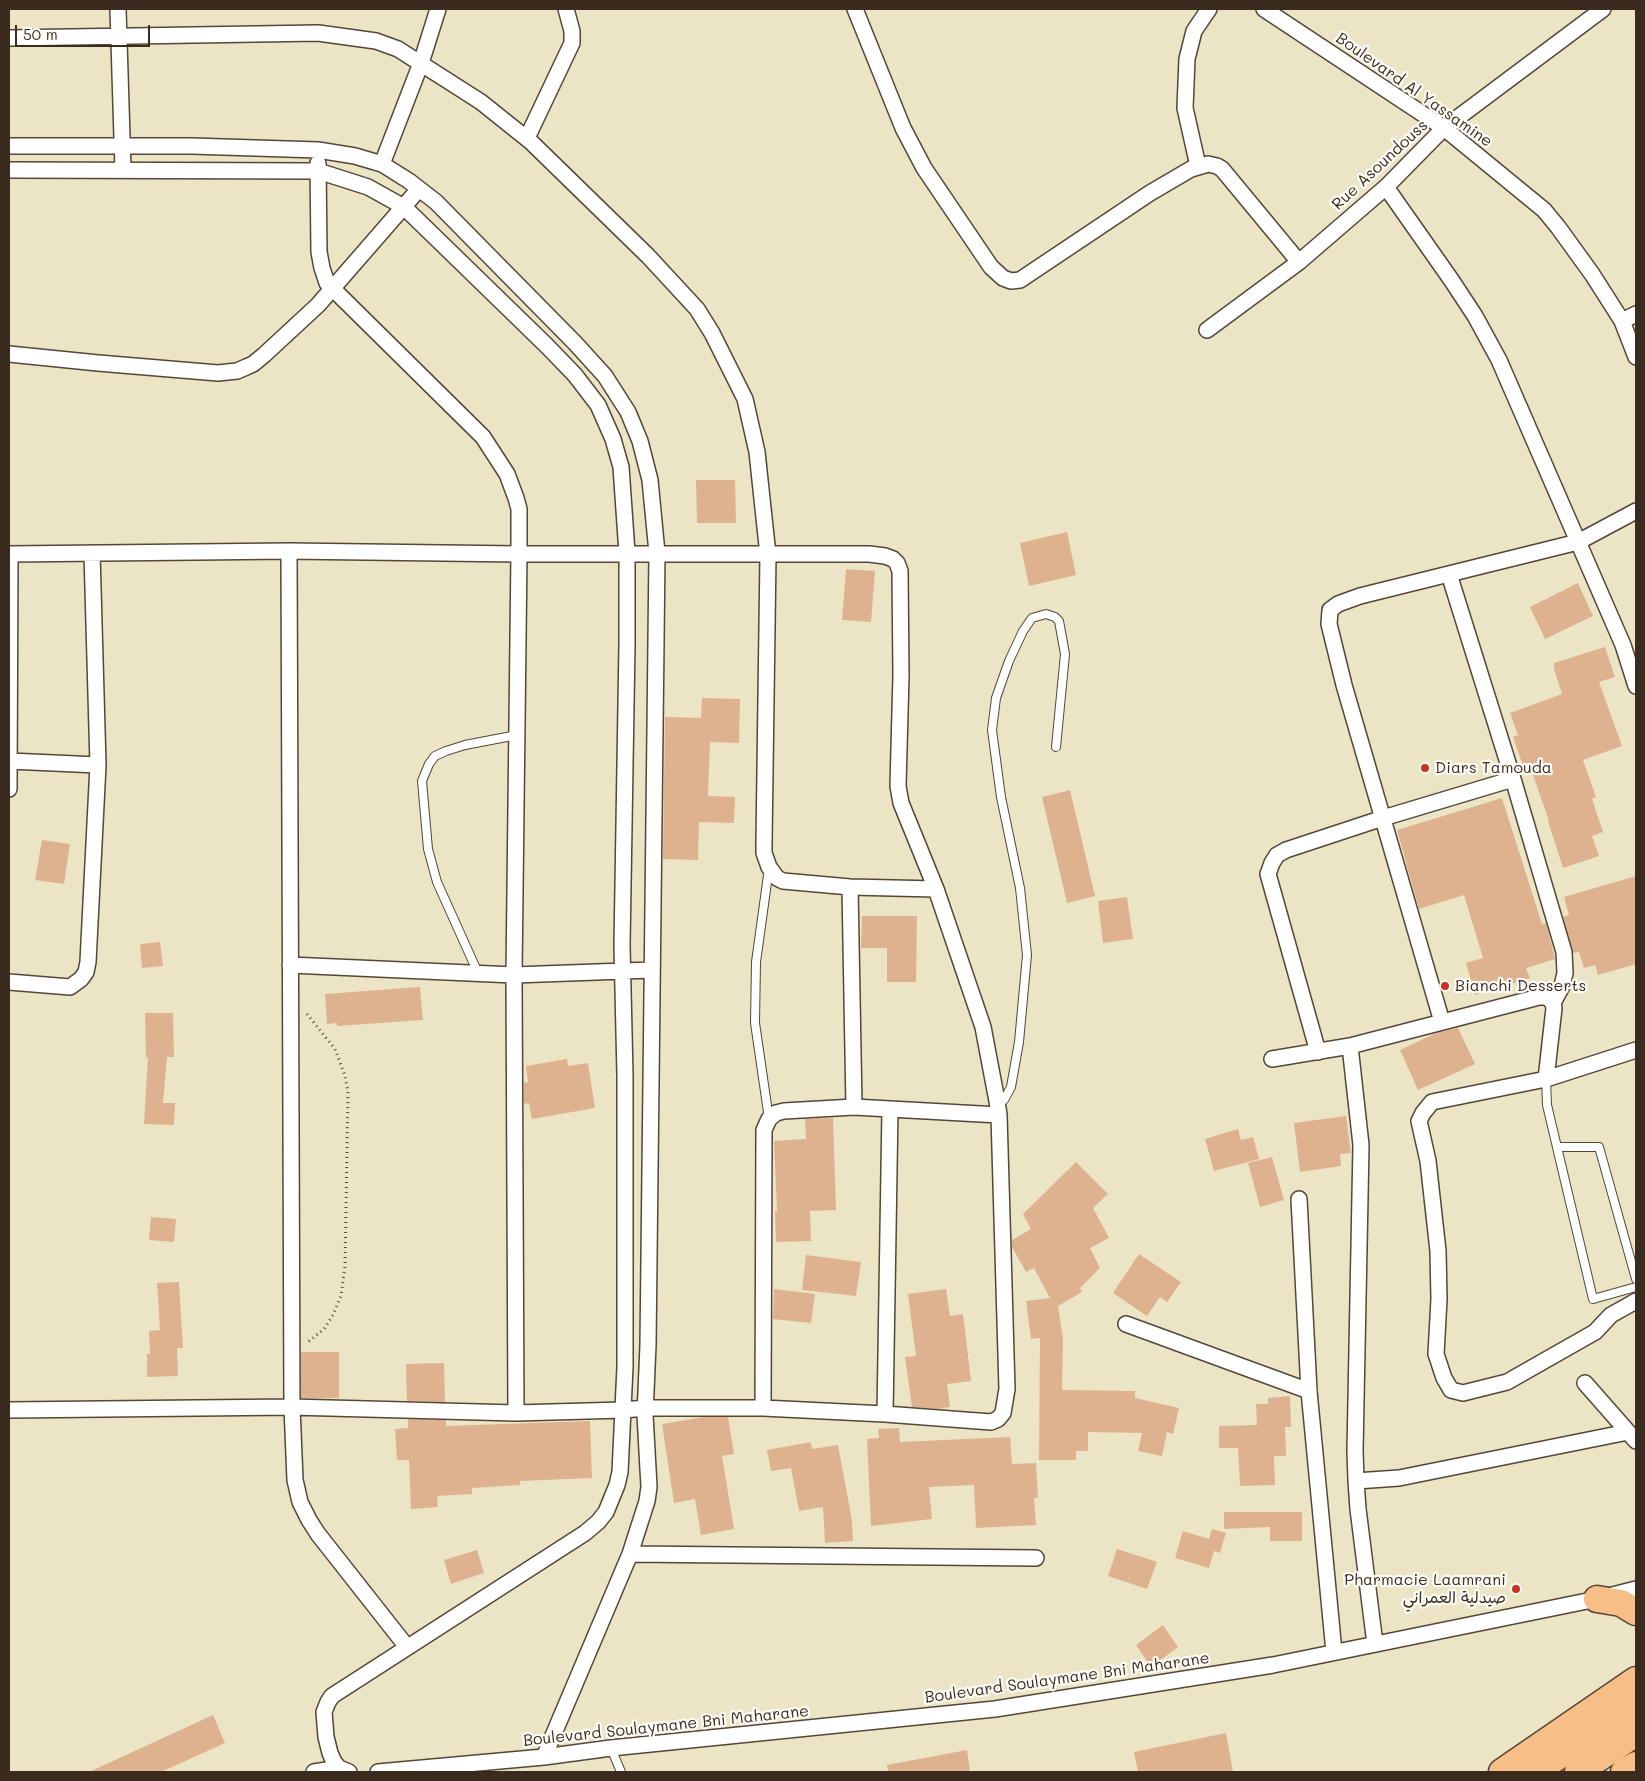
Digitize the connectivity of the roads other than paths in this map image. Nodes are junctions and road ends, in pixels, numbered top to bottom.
1 (118, 9) edge
2 (438, 9) edge
3 (566, 9) edge
4 (854, 9) edge
5 (1209, 9) edge
6 (1264, 9) edge
7 (1603, 9) edge
8 (119, 35) junction
9 (9, 38) edge
10 (421, 63) junction
11 (1444, 128) junction
12 (527, 138) junction
13 (9, 146) edge
14 (122, 146) junction
15 (318, 150) junction
16 (382, 164) junction
17 (1198, 166) junction
18 (9, 170) edge
19 (123, 170) junction
20 (318, 171) junction
21 (1386, 187) junction
22 (420, 189) junction
23 (404, 207) junction
24 (1299, 262) junction
25 (333, 289) junction
26 (1636, 314) edge
27 (1622, 322) junction
28 (1207, 330) dead end
29 (9, 354) edge
30 (1636, 357) edge
31 (1636, 511) edge
32 (1578, 542) junction
33 (289, 551) junction
34 (92, 553) junction
35 (627, 553) junction
36 (656, 553) junction
37 (10, 554) edge
38 (520, 554) junction
39 (768, 554) junction
40 (1449, 574) junction
41 (1636, 686) edge
42 (517, 735) junction
43 (1056, 746) dead end
44 (9, 761) edge
45 (98, 765) junction
46 (1513, 780) junction
47 (9, 789) edge
48 (1383, 818) junction
49 (769, 868) junction
50 (850, 887) junction
51 (936, 889) junction
52 (290, 966) junction
53 (623, 970) junction
54 (651, 970) junction
55 (478, 973) junction
56 (514, 975) junction
57 (9, 982) edge
58 (1553, 1003) junction
59 (1442, 1022) junction
60 (1350, 1046) junction
61 (1636, 1050) edge
62 (1318, 1052) junction
63 (1272, 1060) dead end
64 (1546, 1079) junction
65 (854, 1108) junction
66 (998, 1108) junction
67 (890, 1109) junction
68 (769, 1119) junction
69 (1557, 1147) junction
70 (1299, 1199) dead end
71 (1636, 1279) edge
72 (1636, 1287) edge
73 (1636, 1301) edge
74 (1126, 1324) dead end
75 (1585, 1383) dead end
76 (1309, 1391) junction
77 (292, 1407) junction
78 (646, 1408) junction
79 (763, 1408) junction
80 (9, 1410) edge
81 (622, 1410) junction
82 (516, 1413) junction
83 (885, 1414) junction
84 (1632, 1436) edge
85 (1356, 1481) junction
86 (630, 1554) junction
87 (1036, 1558) dead end
88 (1636, 1589) edge
89 (1597, 1598) junction
90 (1636, 1612) edge
91 (1375, 1644) junction
92 (407, 1647) junction
93 (1334, 1652) junction
94 (1636, 1680) edge
95 (1636, 1706) edge
96 (1636, 1733) edge
97 (611, 1748) junction
98 (544, 1757) junction
99 (1636, 1765) edge
100 (344, 1770) edge
101 (314, 1772) edge
102 (378, 1772) edge
103 (622, 1772) edge
104 (1502, 1772) edge
105 (1534, 1772) edge
106 (1578, 1772) edge
107 (1624, 1772) edge

1 - 8 street
2 - 10 street
3 - 12 street
4 - 17 street
5 - 17 street
6 - 11 street, Boulevard Al Yassamine
7 - 11 street, Rue Asoundouss
8 - 9 street
8 - 10 street
8 - 14 street
10 - 12 street
10 - 16 street
11 - 21 street, Rue Asoundouss
11 - 27 street, Boulevard Al Yassamine
12 - 39 street
13 - 14 street
14 - 15 street
14 - 19 street
15 - 16 street
15 - 20 street
16 - 22 street
17 - 24 street
18 - 19 street
19 - 20 street
20 - 23 street
20 - 25 street
21 - 24 street, Rue Asoundouss
21 - 32 street
22 - 23 street
22 - 36 street
23 - 25 street
23 - 35 street
24 - 28 street, Rue Asoundouss
25 - 29 street
25 - 38 street
26 - 27 street
27 - 30 street, Boulevard Al Yassamine
31 - 32 street
32 - 40 street
32 - 41 street
33 - 34 street
33 - 38 street
33 - 52 street
34 - 37 street
34 - 45 street
35 - 36 street
35 - 38 street
35 - 53 street
36 - 39 street
36 - 54 street
37 - 44 street
38 - 42 street
39 - 49 street
39 - 51 street
40 - 46 street
40 - 48 street
42 - 55 lane
42 - 56 street
43 - 66 lane
44 - 45 street
44 - 47 street
45 - 57 street
46 - 48 street
46 - 58 street
48 - 59 street
48 - 62 street
49 - 50 street
49 - 68 lane
50 - 51 street
50 - 65 street
51 - 66 street
52 - 55 street
52 - 77 street
53 - 54 street
53 - 56 street
53 - 81 street
54 - 78 street
55 - 56 street
56 - 82 street
58 - 59 street
58 - 64 street
59 - 60 street
60 - 62 street
60 - 85 street
61 - 64 street
62 - 63 street
64 - 69 lane
64 - 73 street
65 - 67 street
65 - 68 street
66 - 67 street
66 - 83 street
67 - 83 street
68 - 79 street
69 - 71 lane
69 - 72 lane
70 - 76 street
74 - 76 street
75 - 84 street
76 - 93 street
77 - 80 street
77 - 82 street
77 - 92 street
78 - 79 street
78 - 81 street
78 - 86 street
79 - 83 street
81 - 82 street
81 - 92 street
84 - 85 street
85 - 91 street
86 - 87 street
86 - 98 street
88 - 89 street, Boulevard Soulaymane Bni Maharane
89 - 90 highway
89 - 91 street, Boulevard Soulaymane Bni Maharane
91 - 93 street, Boulevard Soulaymane Bni Maharane
92 - 100 street
93 - 97 street, Boulevard Soulaymane Bni Maharane
94 - 104 highway
95 - 105 highway
96 - 106 highway
97 - 98 street, Boulevard Soulaymane Bni Maharane
97 - 103 lane
98 - 102 street, Boulevard Soulaymane Bni Maharane
99 - 107 highway
100 - 101 street

